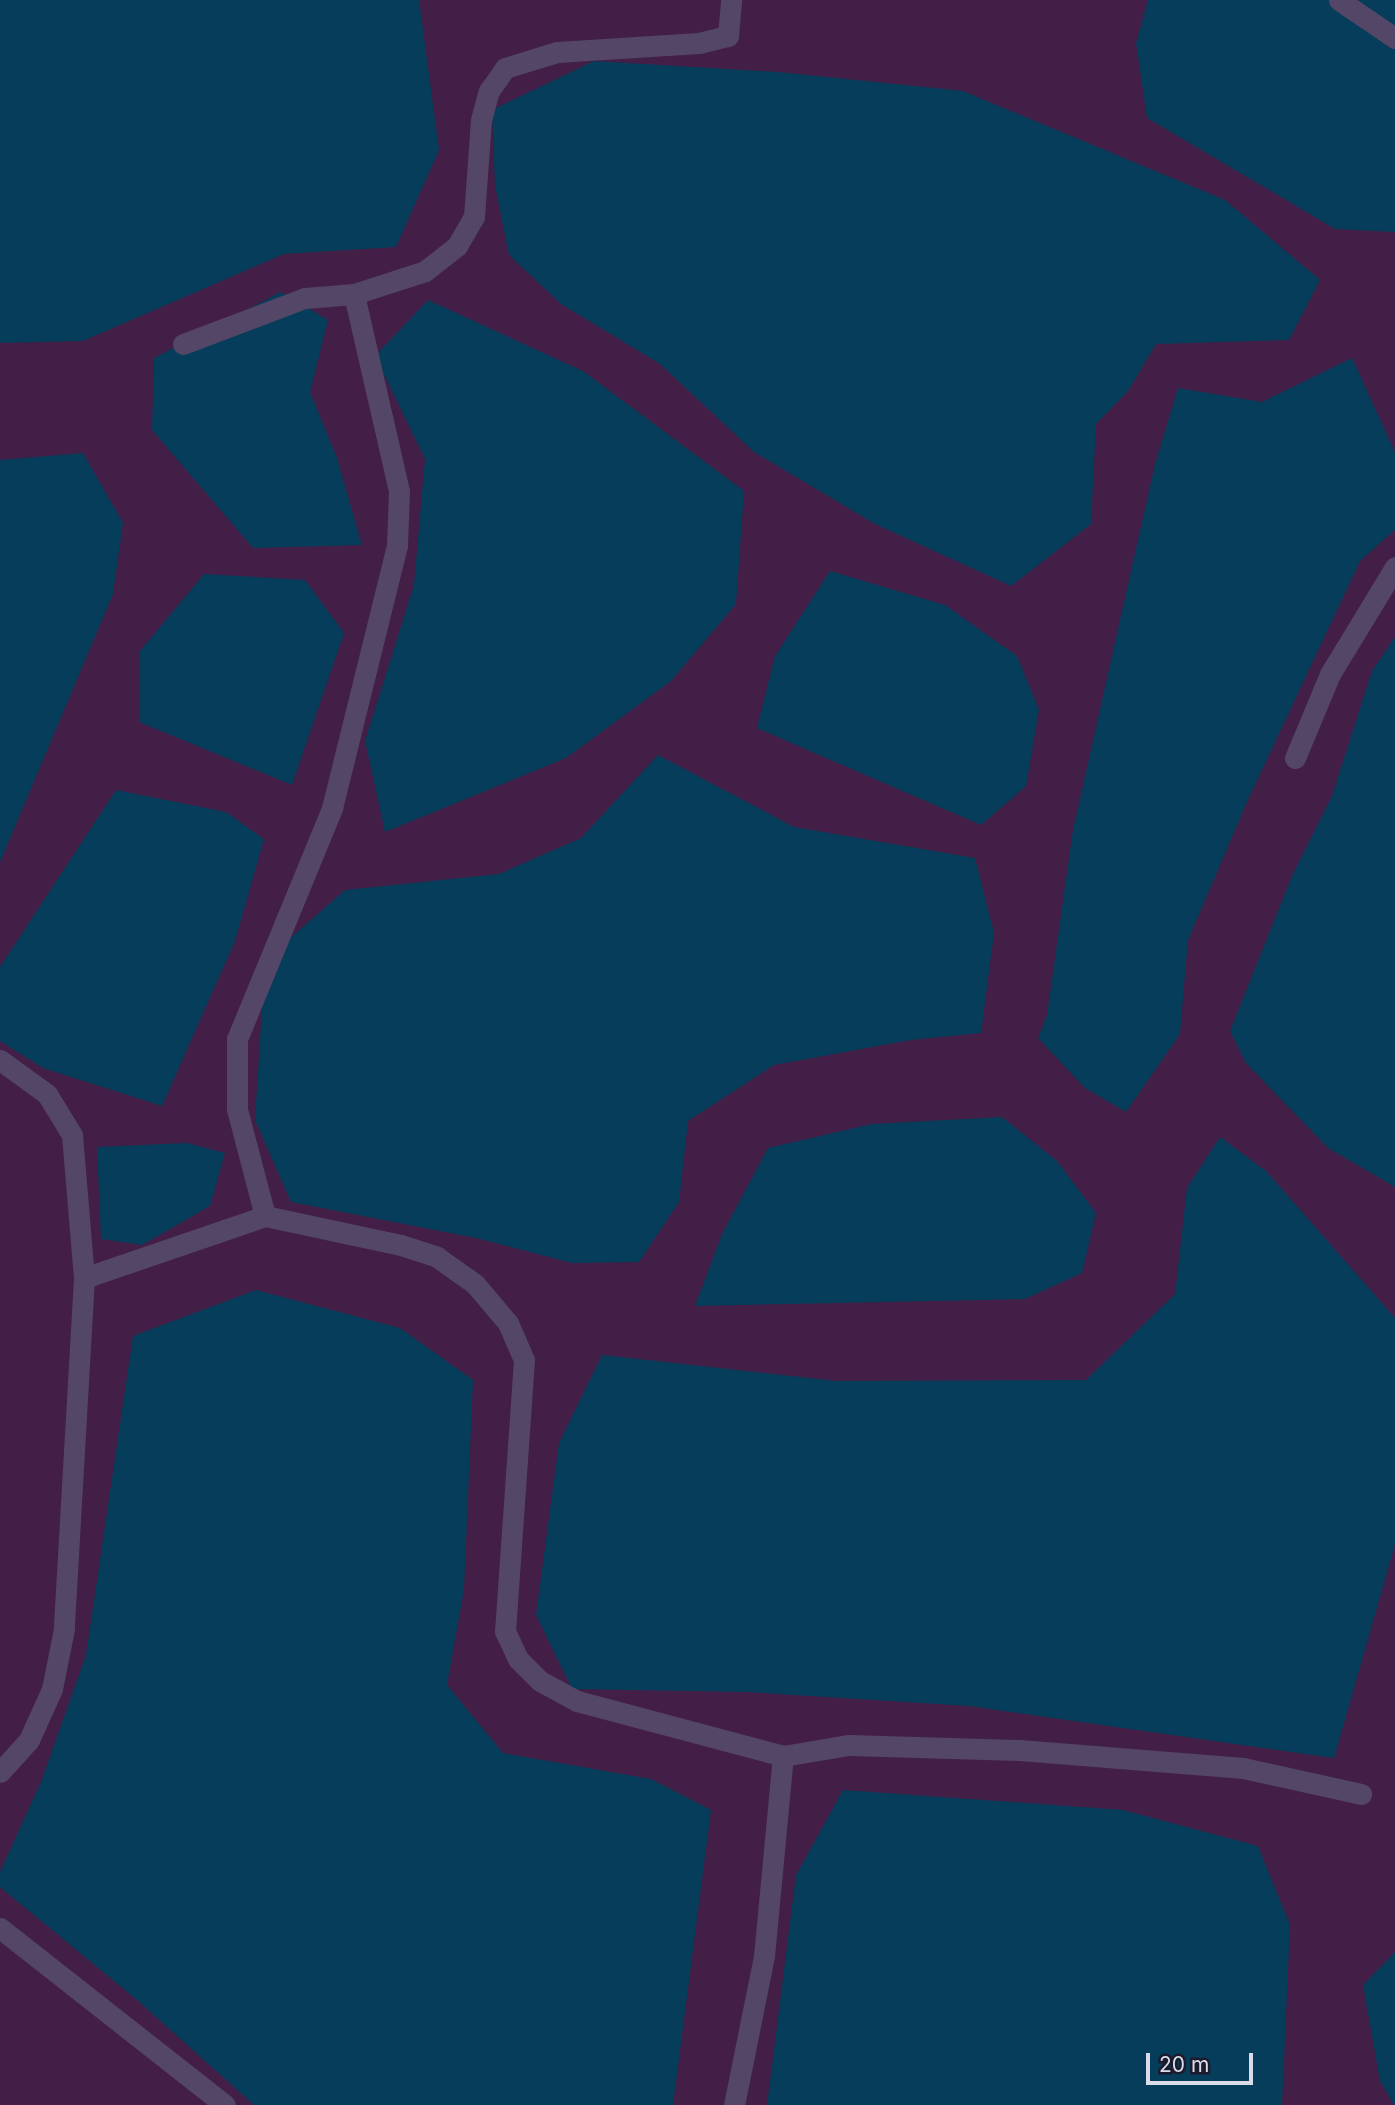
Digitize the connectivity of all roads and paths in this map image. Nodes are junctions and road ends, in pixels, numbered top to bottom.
1 (731, 0) edge
2 (1339, 0) edge
3 (1395, 38) edge
4 (354, 294) junction
5 (183, 344) dead end
6 (1395, 567) edge
7 (1295, 758) dead end
8 (0, 1060) edge
9 (265, 1216) junction
10 (84, 1278) junction
11 (783, 1756) junction
12 (0, 1772) edge
13 (1362, 1794) dead end
14 (0, 1928) edge
15 (225, 2105) edge
16 (734, 2105) edge

1 - 4 lane
2 - 3 lane
4 - 5 lane
4 - 9 lane
6 - 7 lane
8 - 10 lane
9 - 10 lane
9 - 11 lane
10 - 12 lane
11 - 13 lane
11 - 16 lane
14 - 15 lane

